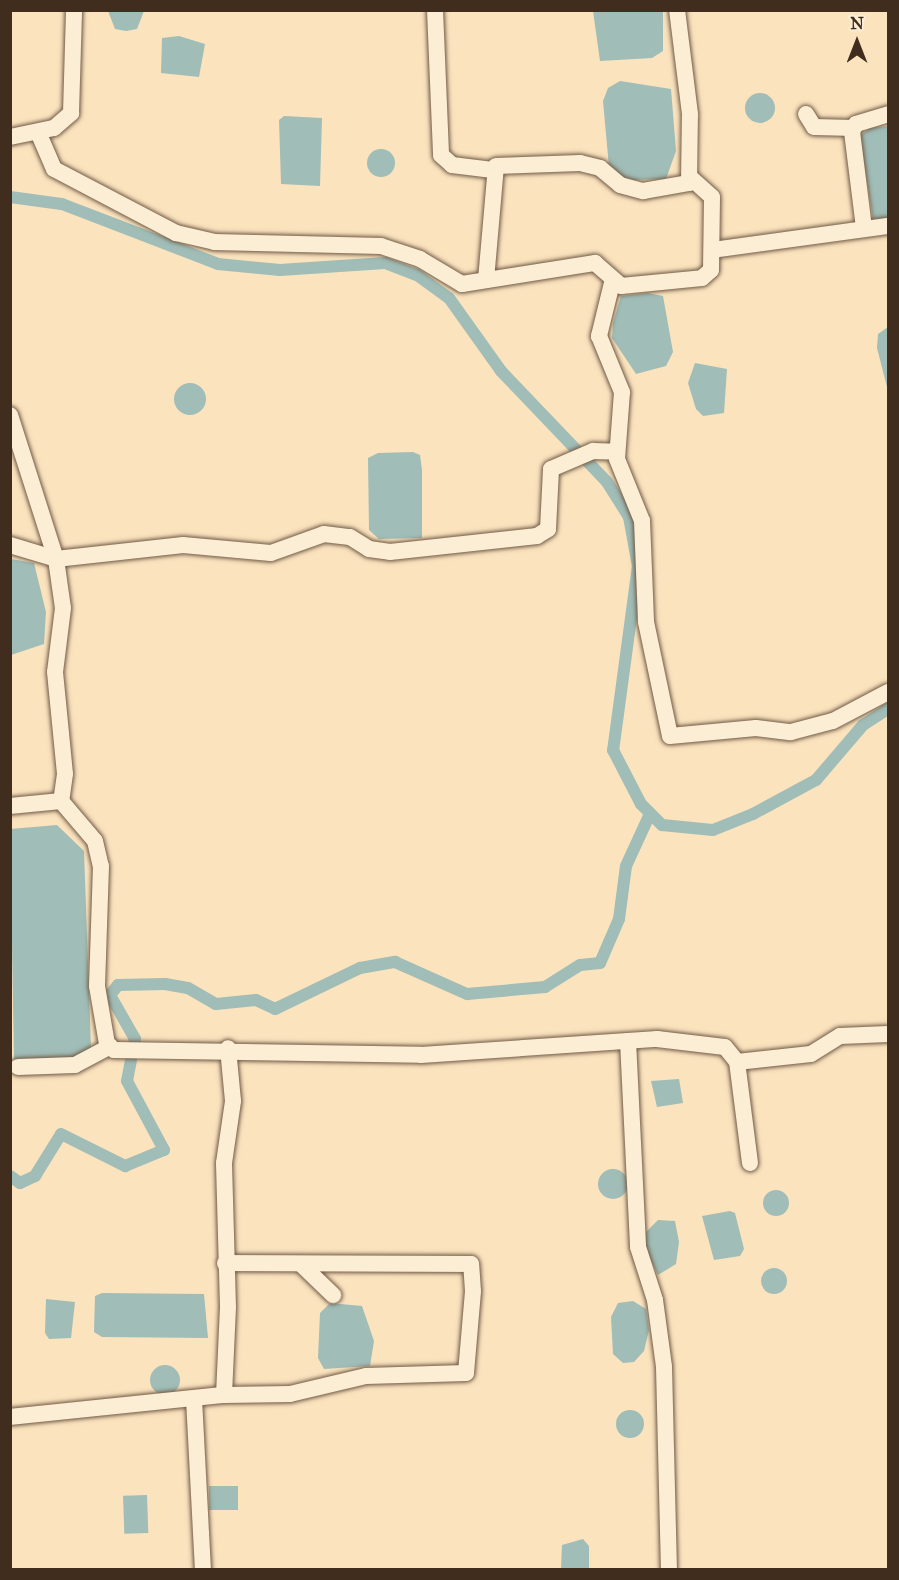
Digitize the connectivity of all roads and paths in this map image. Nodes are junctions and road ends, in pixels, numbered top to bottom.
1 (74, 10) edge
2 (435, 10) edge
3 (677, 10) edge
4 (806, 114) dead end
5 (888, 114) edge
6 (854, 128) junction
7 (38, 132) junction
8 (10, 137) edge
9 (494, 170) junction
10 (690, 177) junction
11 (888, 226) edge
12 (864, 228) junction
13 (712, 250) junction
14 (486, 280) junction
15 (612, 283) junction
16 (10, 415) edge
17 (617, 452) junction
18 (10, 545) edge
19 (56, 559) junction
20 (888, 692) edge
21 (61, 801) junction
22 (10, 806) edge
23 (888, 1034) edge
24 (628, 1041) junction
25 (110, 1046) junction
26 (228, 1048) junction
27 (737, 1062) junction
28 (18, 1067) dead end
29 (750, 1163) dead end
30 (225, 1263) junction
31 (303, 1266) junction
32 (333, 1295) dead end
33 (224, 1395) junction
34 (194, 1399) junction
35 (10, 1417) edge
36 (203, 1569) edge
37 (669, 1569) edge

1 - 7 street
2 - 9 street
3 - 10 street
4 - 6 street
5 - 6 street
6 - 12 street
7 - 8 street
7 - 14 street
9 - 10 street
9 - 14 street
10 - 13 street
11 - 12 street
12 - 13 street
13 - 15 street
14 - 15 street
15 - 17 street
16 - 19 street
17 - 19 street
17 - 20 street
18 - 19 street
19 - 21 street
21 - 22 street
21 - 25 street
23 - 27 street
24 - 26 street
24 - 27 street
24 - 37 street
25 - 26 street
25 - 28 street
26 - 30 street
27 - 29 street
30 - 31 street
30 - 33 street
31 - 32 street
31 - 33 street
33 - 34 street
34 - 35 street
34 - 36 street

